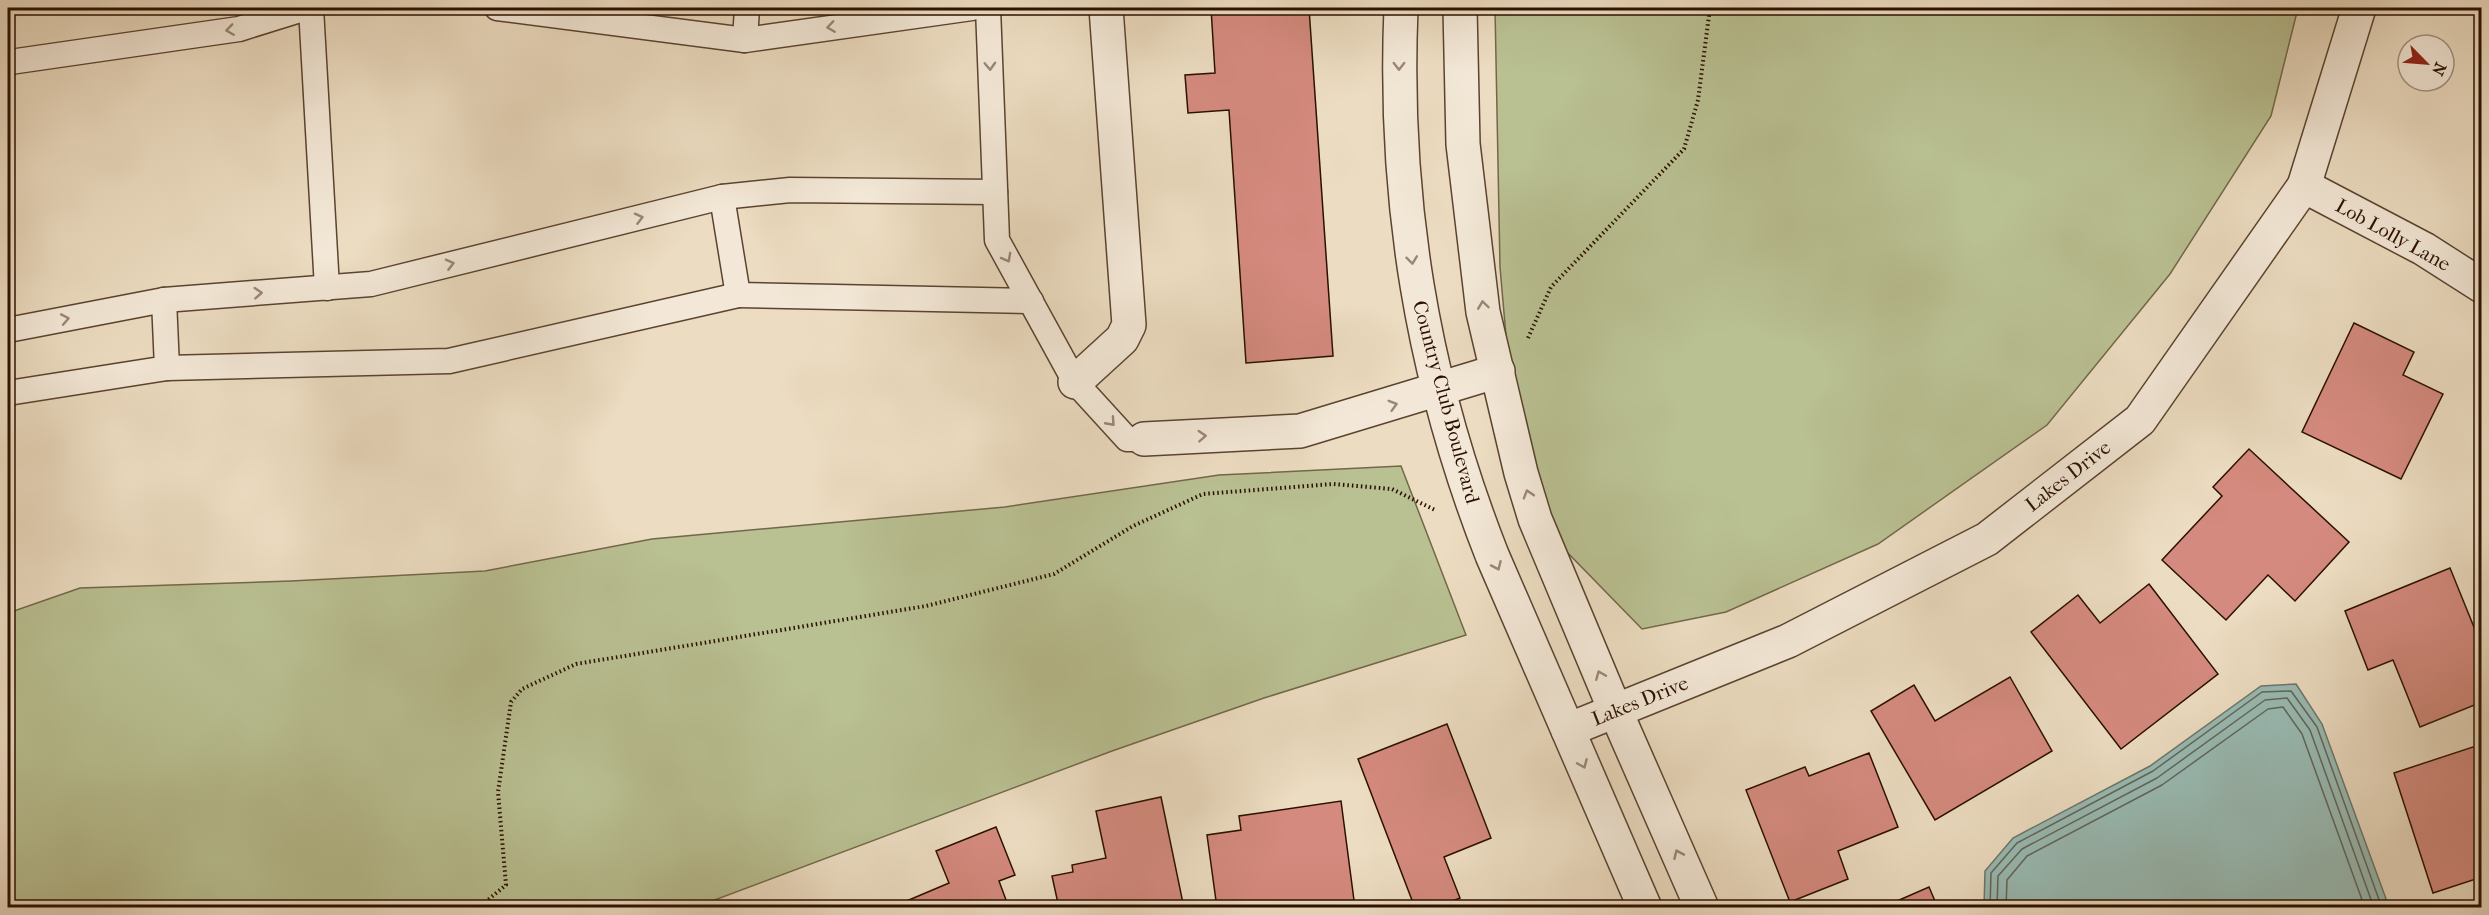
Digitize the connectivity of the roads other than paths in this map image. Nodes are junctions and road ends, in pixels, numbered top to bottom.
1 (306, 8) edge
2 (311, 8) edge
3 (497, 8) edge
4 (747, 8) edge
5 (972, 8) edge
6 (988, 8) edge
7 (1106, 8) edge
8 (1401, 8) edge
9 (1460, 8) edge
10 (2359, 8) edge
11 (745, 40) junction
12 (8, 62) edge
13 (2304, 186) junction
14 (995, 192) junction
15 (722, 197) junction
16 (2481, 286) edge
17 (327, 288) junction
18 (738, 295) junction
19 (164, 300) junction
20 (1031, 302) junction
21 (8, 330) edge
22 (167, 368) junction
23 (1498, 371) junction
24 (1075, 382) junction
25 (1439, 391) junction
26 (8, 393) edge
27 (1144, 440) joint
28 (1615, 710) junction
29 (1568, 730) junction
30 (1694, 905) edge
31 (1645, 908) edge

1 -> 12 lane
2 - 17 lane
3 - 11 lane
4 - 11 lane
5 -> 11 lane
6 -> 14 lane
7 - 24 street
8 -> 25 street, Country Club Boulevard
23 -> 9 street
10 - 13 street, Lakes Drive
13 - 16 street, Lob Lolly Lane
13 - 28 street, Lakes Drive
14 - 15 lane
14 -> 20 lane
17 -> 15 lane
15 - 18 lane
19 -> 17 lane
18 - 20 lane
18 - 22 lane
21 -> 19 lane
19 - 22 lane
20 - 24 lane
22 - 26 lane
23 - 25 street
28 -> 23 street
24 -> 27 lane
27 -> 25 street
25 -> 29 street, Country Club Boulevard
28 - 29 street, Lakes Drive
30 -> 28 street
29 -> 31 street, Country Club Boulevard

